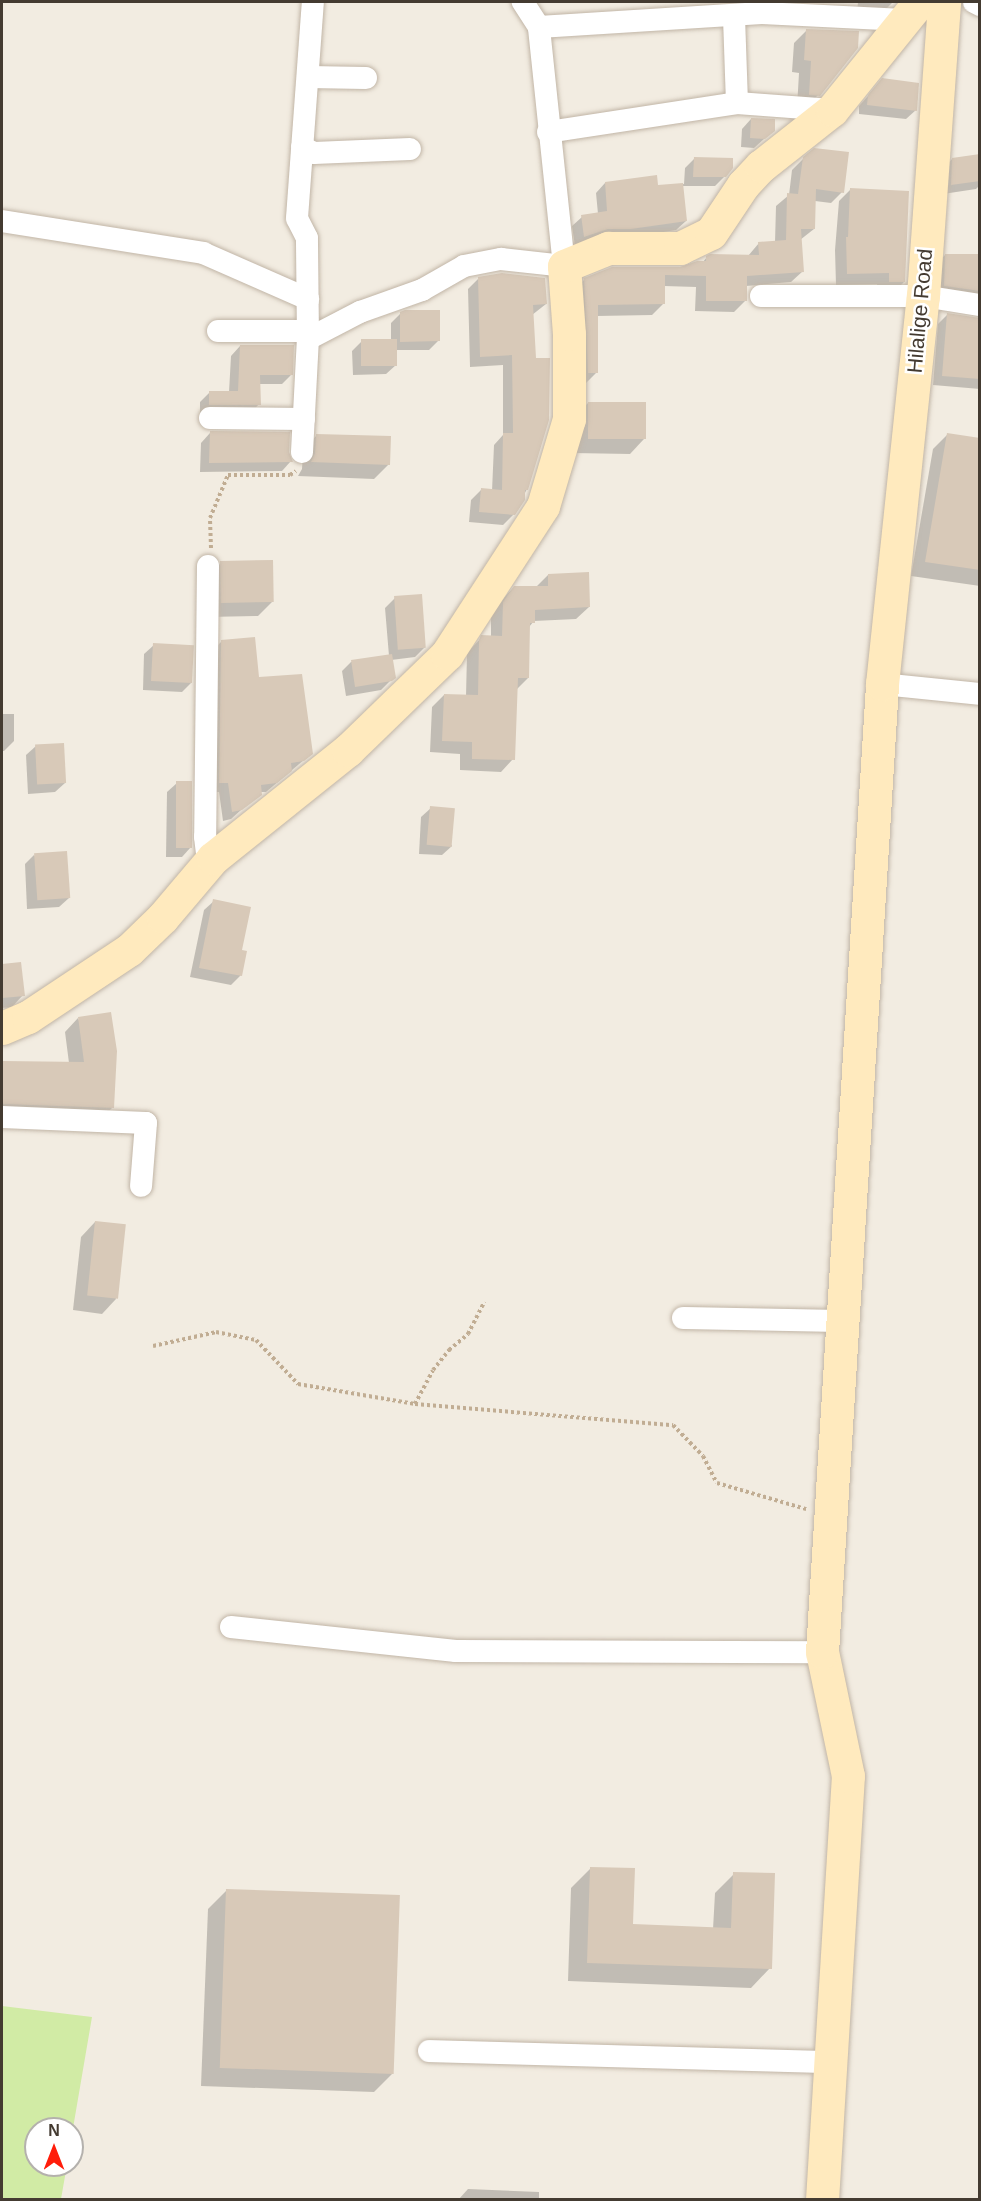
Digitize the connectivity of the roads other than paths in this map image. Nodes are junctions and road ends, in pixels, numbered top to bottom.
1 (313, 2) edge
2 (523, 2) edge
3 (944, 2) edge
4 (974, 2) edge
5 (980, 5) edge
6 (762, 7) edge
7 (911, 11) edge
8 (734, 17) junction
9 (539, 27) junction
10 (308, 77) junction
11 (366, 78) dead end
12 (737, 103) junction
13 (832, 110) junction
14 (548, 132) junction
15 (302, 147) junction
16 (410, 149) dead end
17 (2, 222) edge
18 (564, 266) junction
19 (761, 296) dead end
20 (923, 296) junction
21 (308, 299) junction
22 (980, 305) edge
23 (218, 331) dead end
24 (308, 335) junction
25 (210, 418) dead end
26 (304, 419) junction
27 (302, 452) road end
28 (208, 566) road end
29 (882, 684) junction
30 (980, 694) edge
31 (208, 863) junction
32 (2, 1028) edge
33 (2, 1117) edge
34 (141, 1186) dead end
35 (683, 1318) dead end
36 (842, 1321) junction
37 (231, 1627) dead end
38 (822, 1652) junction
39 (429, 2051) dead end
40 (831, 2062) junction
41 (822, 2199) edge

1 - 10 street
2 - 9 street
3 - 20 street, Hilalige Road
4 - 5 street
6 - 7 street
6 - 8 street
7 - 13 street
8 - 9 street
8 - 12 street
9 - 14 street
10 - 11 street
10 - 15 street
12 - 13 street
12 - 14 street
13 - 18 street
14 - 18 street
15 - 16 street
15 - 21 street
17 - 21 street
18 - 24 street
18 - 31 street
19 - 20 street
20 - 22 street
20 - 29 street, Hilalige Road
21 - 24 street
23 - 24 street
24 - 26 street
25 - 26 street
26 - 27 street
28 - 31 street
29 - 30 street
29 - 36 street, Hilalige Road
31 - 32 street
33 - 34 street
35 - 36 street
36 - 38 street, Hilalige Road
37 - 38 street
38 - 40 street, Hilalige Road
39 - 40 street
40 - 41 street, Hilalige Road

